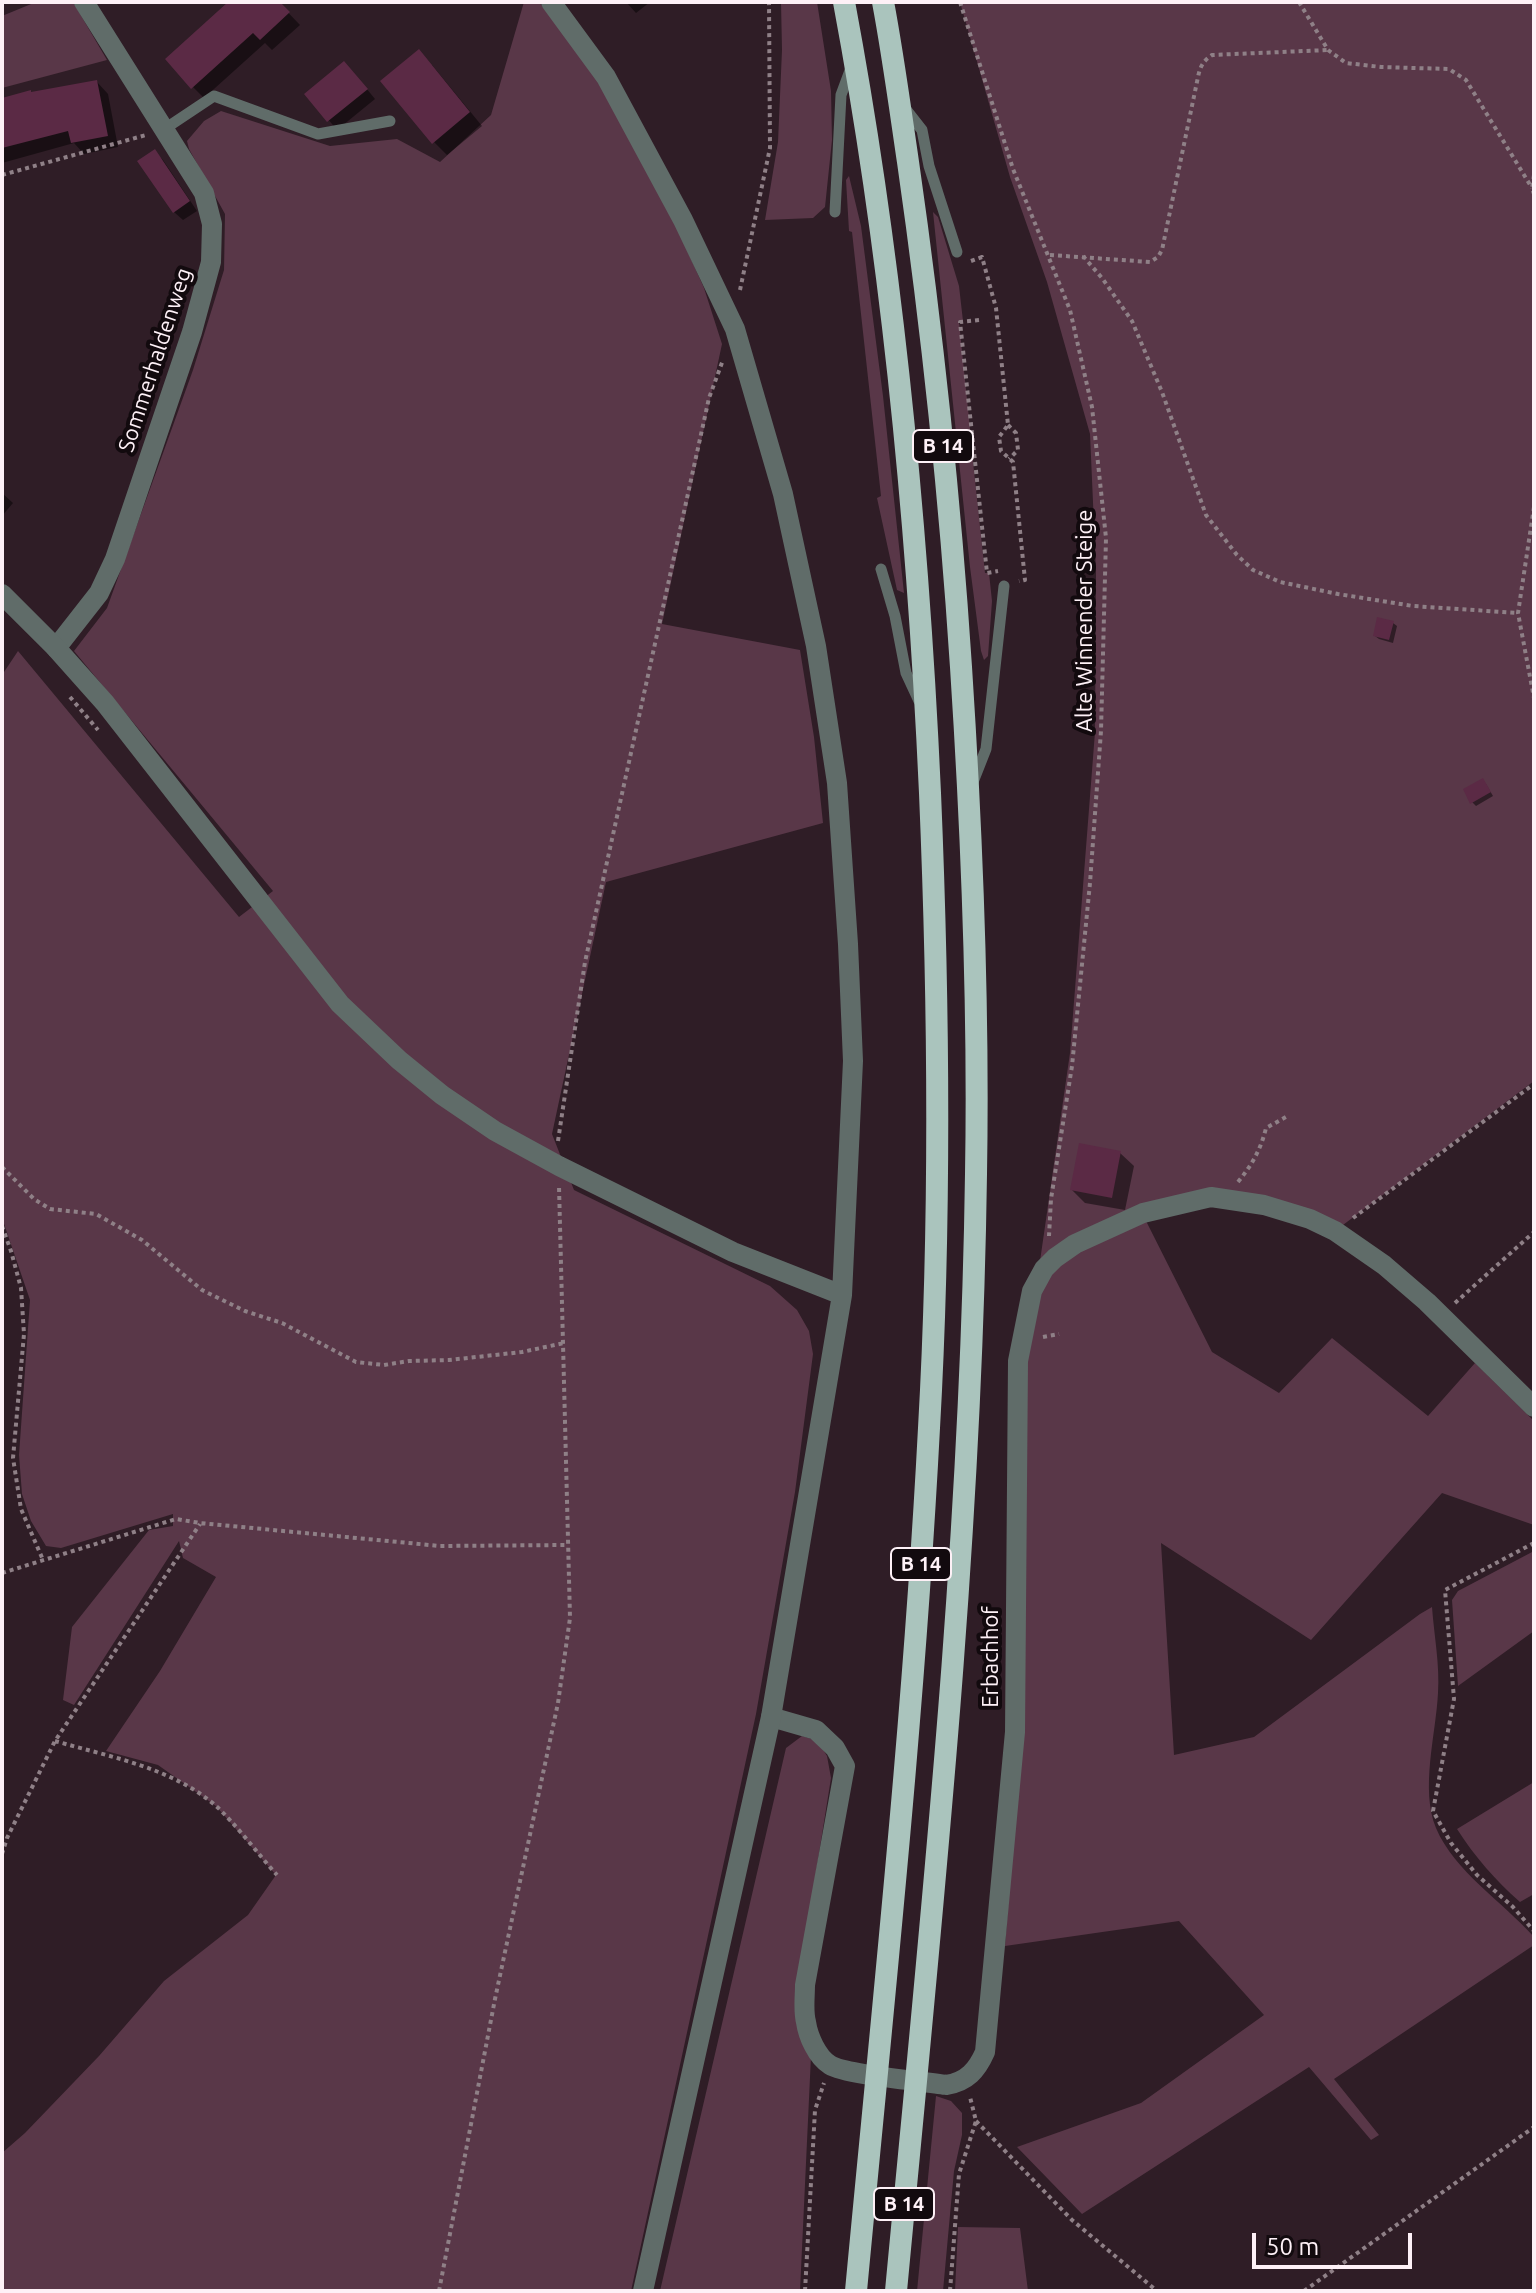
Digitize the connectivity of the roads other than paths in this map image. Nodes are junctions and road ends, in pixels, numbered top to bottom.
1 (84, 2) edge
2 (551, 2) edge
3 (844, 2) edge
4 (883, 2) edge
5 (855, 60) junction
6 (899, 100) junction
7 (390, 121) dead end
8 (163, 130) junction
9 (835, 212) dead end
10 (957, 252) dead end
11 (881, 569) dead end
12 (1007, 584) road end
13 (2, 594) edge
14 (56, 648) junction
15 (926, 715) junction
16 (969, 794) junction
17 (842, 1295) junction
18 (1534, 1407) edge
19 (771, 1717) junction
20 (643, 2291) edge
21 (856, 2291) edge
22 (896, 2291) edge

1 - 8 street, Sommerhaldenweg
2 - 17 street
3 - 5 highway, B 14
4 - 6 highway, B 14
5 - 9 lane
5 - 15 highway, B 14
6 - 10 lane
6 - 16 highway, B 14
7 - 8 lane
8 - 14 street, Sommerhaldenweg
11 - 15 lane
12 - 16 lane
13 - 14 street
14 - 17 street
15 - 21 highway, B 14
16 - 22 highway, B 14
17 - 19 street
18 - 19 street, Erbachhof
19 - 20 street

